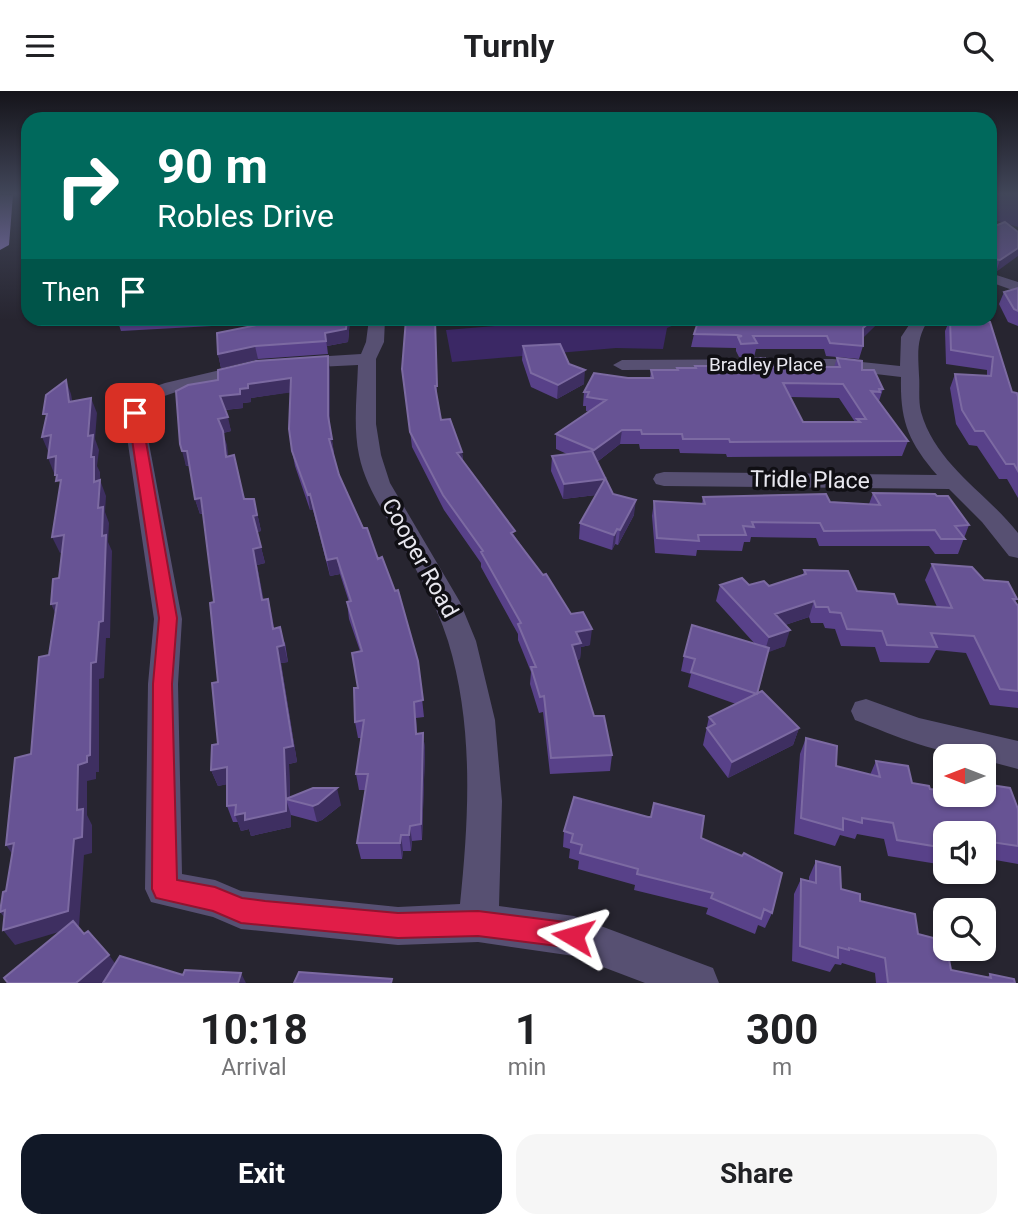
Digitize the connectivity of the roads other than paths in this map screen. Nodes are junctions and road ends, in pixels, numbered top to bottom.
1 (376, 326) edge
2 (913, 326) edge
3 (367, 359) junction
4 (622, 365) dead end
5 (910, 373) junction
6 (664, 479) dead end
7 (956, 482) junction
8 (1018, 550) edge
9 (866, 711) dead end
10 (1018, 755) edge
11 (478, 923) junction
12 (698, 983) edge

1 - 3 street, Cooper Road
2 - 5 street
3 - 11 street, Cooper Road
3 - 11 street
4 - 5 street, Bradley Place
5 - 7 street
6 - 7 street, Tridle Place
7 - 8 street
9 - 10 street
11 - 12 street

